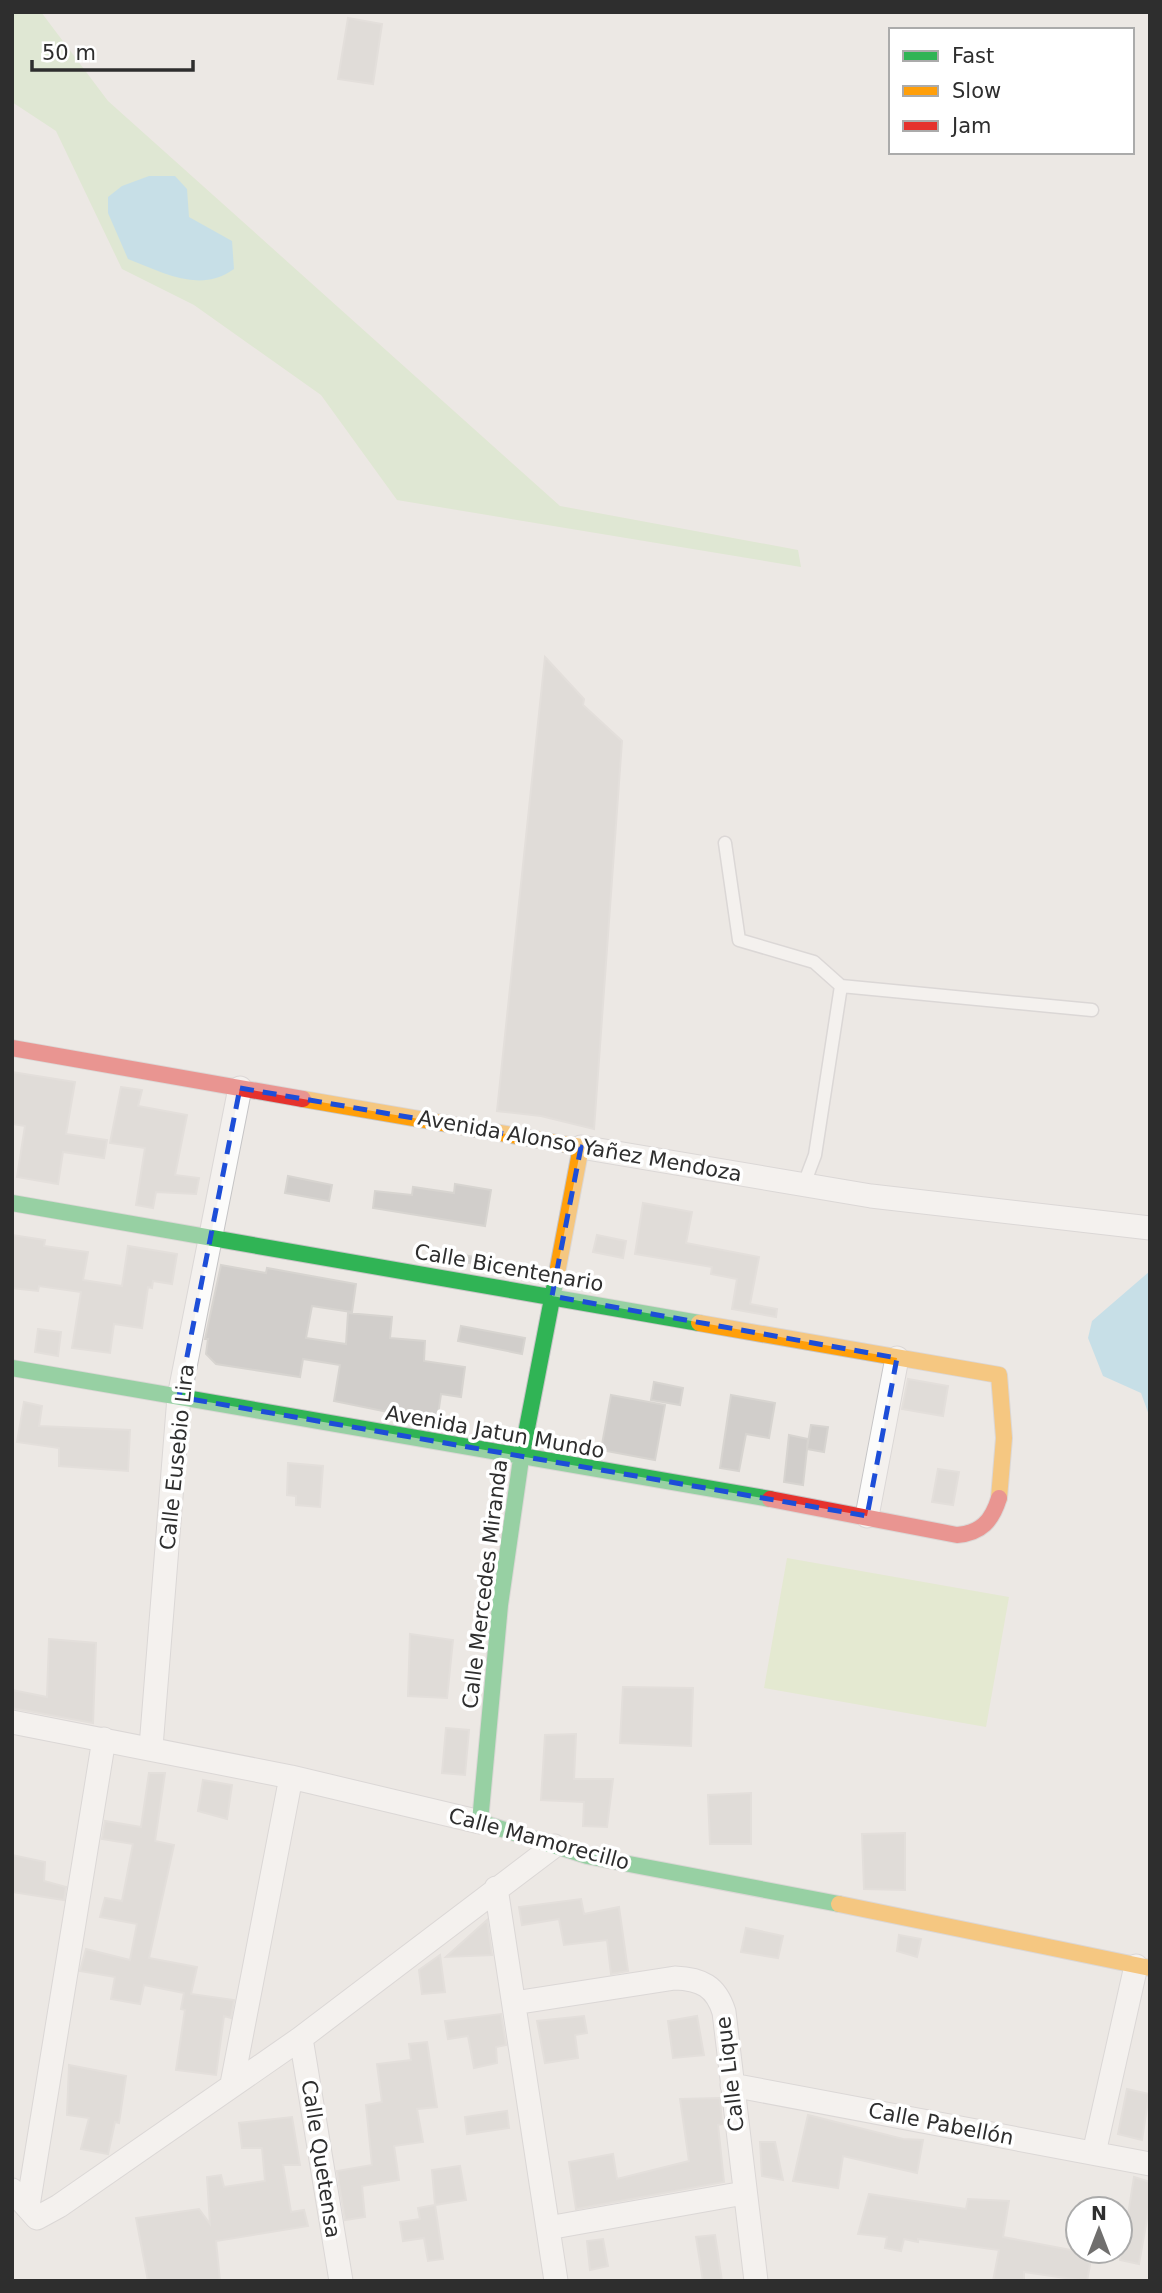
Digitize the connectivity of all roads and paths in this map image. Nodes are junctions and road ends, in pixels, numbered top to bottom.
1 (725, 843) dead end
2 (841, 986) junction
3 (1092, 1010) dead end
4 (12, 1048) edge
5 (240, 1088) junction
6 (581, 1147) junction
7 (804, 1184) junction
8 (12, 1203) edge
9 (1150, 1228) edge
10 (210, 1238) junction
11 (552, 1297) junction
12 (897, 1358) junction
13 (12, 1368) edge
14 (179, 1397) junction
15 (521, 1459) junction
16 (867, 1516) junction
17 (971, 1534) joint
18 (12, 1722) edge
19 (104, 1738) junction
20 (151, 1747) junction
21 (291, 1777) junction
22 (480, 1822) junction
23 (554, 1846) junction
24 (496, 1888) junction
25 (1143, 1967) edge
26 (513, 2003) junction
27 (301, 2038) junction
28 (232, 2084) junction
29 (732, 2085) junction
30 (1094, 2153) junction
31 (1150, 2164) edge
32 (744, 2193) junction
33 (20, 2198) edge
34 (548, 2228) junction
35 (341, 2281) edge
36 (556, 2281) edge
37 (756, 2281) edge

1 - 2 lane
2 - 3 lane
2 - 7 lane
4 - 5 street, Avenida Alonso Yañez Mendoza
5 - 6 street, Avenida Alonso Yañez Mendoza
5 - 10 street, Calle Eusebio Lira
6 - 7 street, Avenida Alonso Yañez Mendoza
6 - 11 street, Calle Mercedes Miranda
7 - 9 street, Avenida Alonso Yañez Mendoza
8 - 10 street, Calle Bicentenario
10 - 11 street, Calle Bicentenario
10 - 14 street, Calle Eusebio Lira
11 - 12 street, Calle Bicentenario
11 - 15 street, Calle Mercedes Miranda
12 - 16 street
12 - 17 street, Calle Bicentenario
13 - 14 street, Avenida Jatun Mundo
14 - 15 street, Avenida Jatun Mundo
14 - 20 street, Calle Eusebio Lira
15 - 16 street, Avenida Jatun Mundo
15 - 22 street, Calle Mercedes Miranda
16 - 17 street, Avenida Jatun Mundo
18 - 19 street, Calle Mamorecillo
19 - 20 street, Calle Mamorecillo
19 - 33 street
20 - 21 street, Calle Mamorecillo
21 - 22 street, Calle Mamorecillo
21 - 28 street
22 - 23 street, Calle Mamorecillo
23 - 24 street
23 - 25 street, Calle Mamorecillo
24 - 26 street
24 - 27 street
25 - 30 street
26 - 29 street, Calle Lique
26 - 34 street
27 - 28 street
27 - 35 street, Calle Quetensa
28 - 33 street
29 - 30 street, Calle Pabellón
29 - 32 street, Calle Lique
30 - 31 street, Calle Pabellón
32 - 34 street
32 - 37 street, Calle Lique
34 - 36 street

